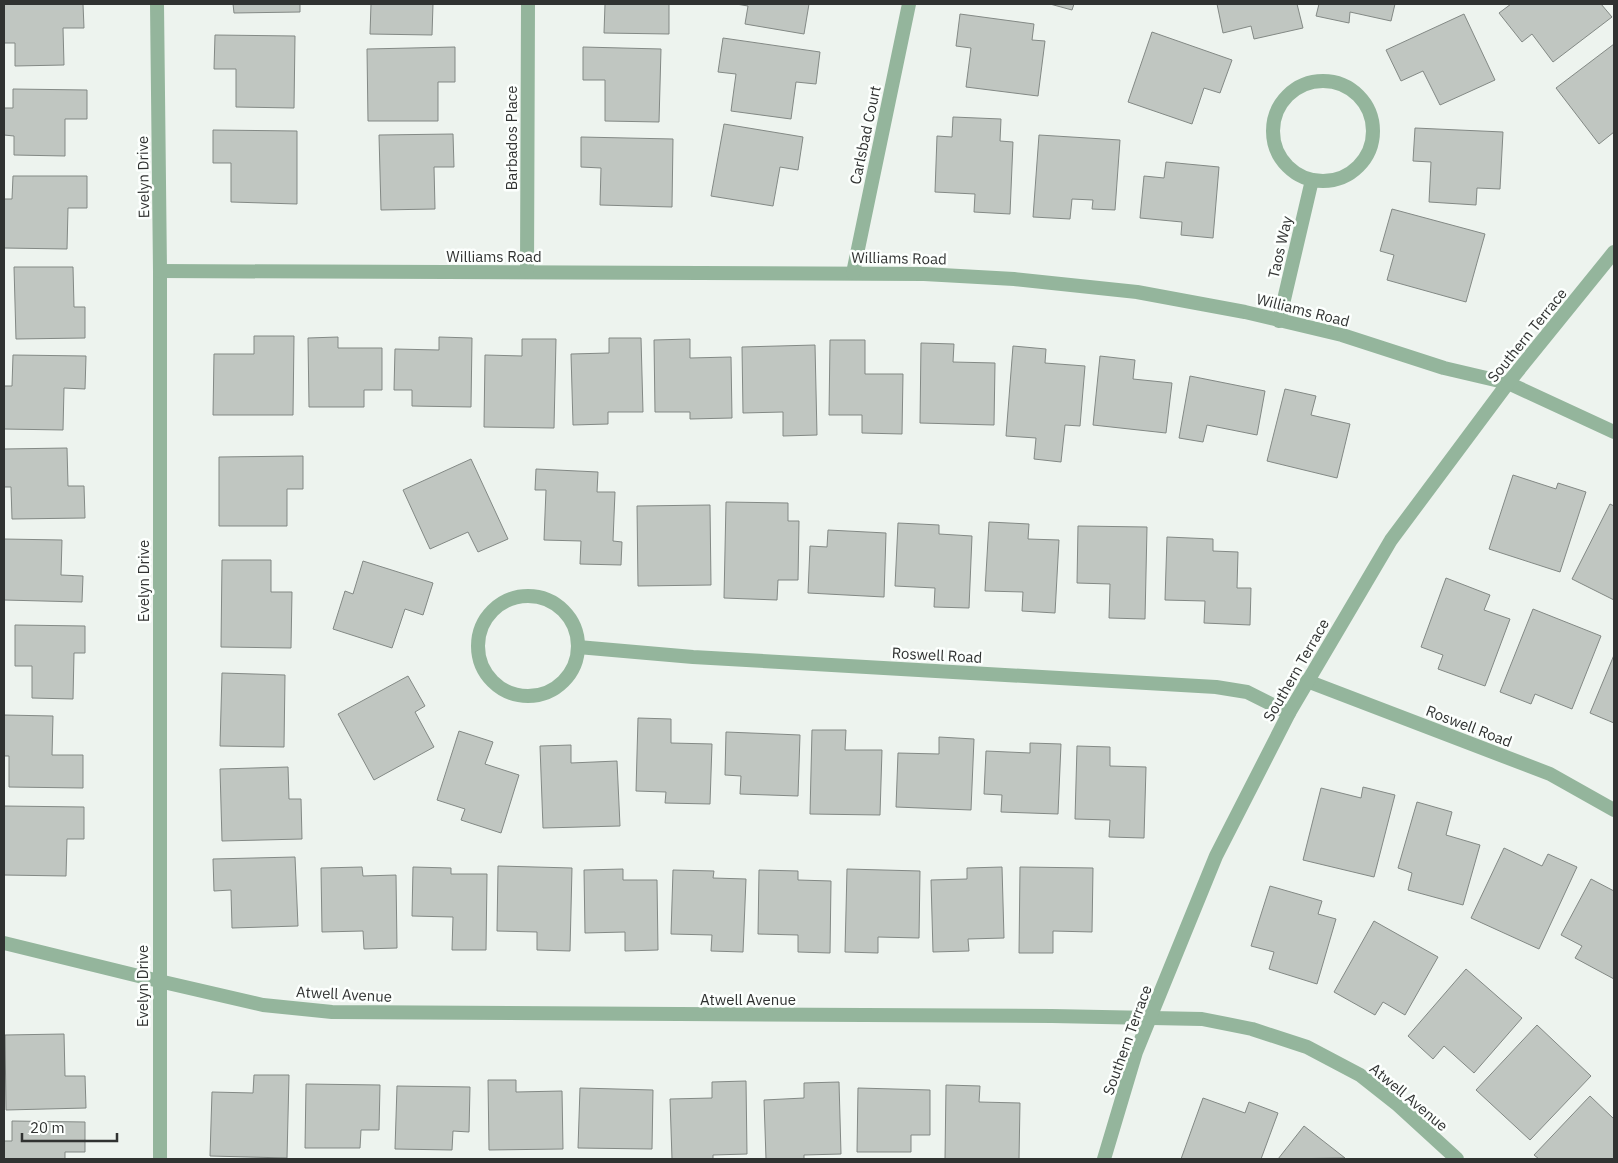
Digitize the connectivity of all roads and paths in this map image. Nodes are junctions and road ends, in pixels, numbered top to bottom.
1 (157, 4) edge
2 (528, 4) edge
3 (909, 4) edge
4 (1312, 180) junction
5 (1614, 252) edge
6 (160, 271) junction
7 (527, 272) junction
8 (854, 273) junction
9 (1279, 321) junction
10 (1508, 383) junction
11 (1614, 432) edge
12 (578, 646) junction
13 (1307, 681) junction
14 (1289, 713) junction
15 (1614, 810) edge
16 (4, 943) edge
17 (159, 981) junction
18 (1150, 1019) junction
19 (160, 1159) edge
20 (1104, 1159) edge
21 (1457, 1159) edge

1 - 6 street, Evelyn Drive
2 - 7 street, Barbados Place
3 - 8 street, Carlsbad Court
4 - 4 street
4 - 9 street, Taos Way
5 - 10 street, Southern Terrace
6 - 7 street, Williams Road
6 - 17 street, Evelyn Drive
7 - 8 street, Williams Road
8 - 9 street, Williams Road
9 - 10 street, Williams Road
10 - 11 street, Williams Road
10 - 13 street, Southern Terrace
12 - 12 street
12 - 14 street, Roswell Road
13 - 14 street, Southern Terrace
13 - 15 street, Roswell Road
14 - 18 street, Southern Terrace
16 - 17 street, Atwell Avenue
17 - 18 street, Atwell Avenue
17 - 19 street, Evelyn Drive
18 - 20 street, Southern Terrace
18 - 21 street, Atwell Avenue

